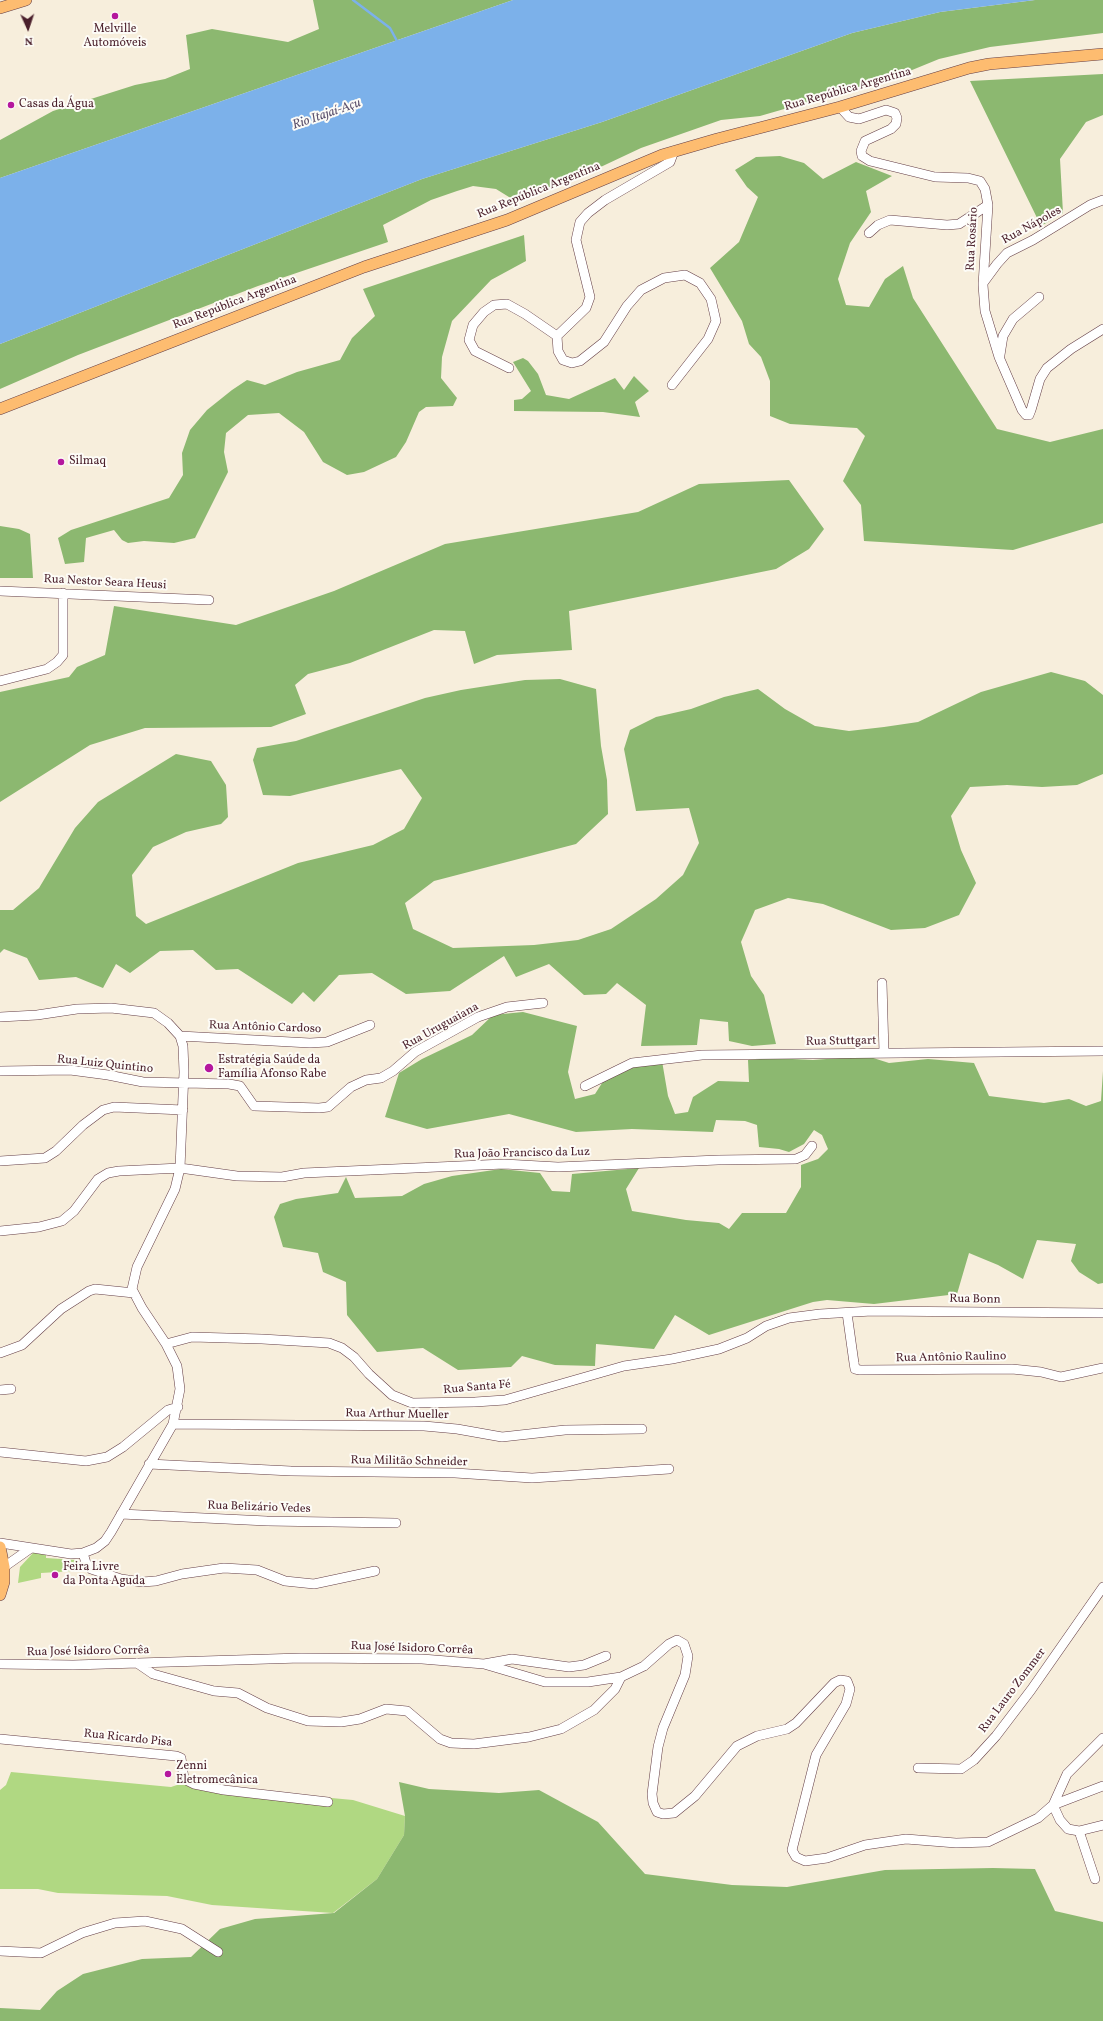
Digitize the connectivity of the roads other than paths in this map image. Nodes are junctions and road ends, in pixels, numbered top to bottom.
1 (26, 0) edge
2 (0, 8) edge
3 (1103, 54) edge
4 (840, 107) junction
5 (674, 151) junction
6 (1103, 200) edge
7 (988, 205) junction
8 (869, 233) dead end
9 (983, 285) junction
10 (1039, 297) dead end
11 (1103, 329) edge
12 (557, 336) junction
13 (999, 358) junction
14 (509, 368) dead end
15 (672, 385) dead end
16 (0, 409) edge
17 (0, 591) edge
18 (63, 593) junction
19 (209, 600) dead end
20 (0, 681) edge
21 (882, 984) dead end
22 (542, 1003) dead end
23 (0, 1017) edge
24 (370, 1025) dead end
25 (180, 1036) junction
26 (1103, 1051) edge
27 (884, 1054) junction
28 (0, 1071) edge
29 (184, 1084) junction
30 (585, 1086) dead end
31 (183, 1110) junction
32 (812, 1146) dead end
33 (0, 1161) edge
34 (180, 1168) junction
35 (0, 1231) edge
36 (134, 1293) junction
37 (847, 1313) junction
38 (1103, 1313) edge
39 (166, 1344) junction
40 (0, 1353) edge
41 (1103, 1368) edge
42 (11, 1389) dead end
43 (0, 1390) edge
44 (178, 1407) junction
45 (173, 1424) junction
46 (642, 1429) dead end
47 (0, 1452) edge
48 (149, 1464) junction
49 (669, 1470) dead end
50 (121, 1514) junction
51 (396, 1523) dead end
52 (0, 1543) edge
53 (0, 1547) edge
54 (31, 1548) junction
55 (83, 1553) junction
56 (4, 1567) junction
57 (375, 1571) dead end
58 (1103, 1587) edge
59 (0, 1595) edge
60 (606, 1656) dead end
61 (137, 1663) junction
62 (0, 1664) edge
63 (484, 1664) junction
64 (621, 1677) junction
65 (0, 1738) edge
66 (1103, 1738) edge
67 (918, 1768) dead end
68 (1103, 1786) edge
69 (328, 1802) dead end
70 (1054, 1805) junction
71 (1103, 1826) edge
72 (1079, 1831) junction
73 (1095, 1879) dead end
74 (0, 1951) edge
75 (218, 1952) dead end

1 - 2 main road
3 - 4 main road, Rua República Argentina
4 - 5 main road, Rua República Argentina
4 - 7 street, Rua Rosário
5 - 12 street
5 - 16 main road, Rua República Argentina
6 - 9 street, Rua Nápoles
7 - 8 street
7 - 9 street, Rua Rosário
9 - 13 street, Rua Rosário
10 - 13 street
11 - 13 street, Rua Rosário
12 - 14 street
12 - 15 street
17 - 18 street, Rua Nestor Seara Heusi
18 - 19 street, Rua Nestor Seara Heusi
18 - 20 street
21 - 27 street
22 - 29 street, Rua Uruguaiana
23 - 25 street
24 - 25 street, Rua Antônio Cardoso
25 - 29 street
26 - 27 street, Rua Stuttgart
27 - 30 street, Rua Stuttgart
28 - 29 street, Rua Luiz Quintino
29 - 31 street
31 - 33 street
31 - 34 street
32 - 34 street, Rua João Francisco da Luz
34 - 35 street, Rua João Francisco da Luz
34 - 36 street
36 - 39 street
36 - 40 street
37 - 38 street, Rua Bonn
37 - 39 street, Rua Santa Fé
37 - 41 street, Rua Antônio Raulino
39 - 44 street
42 - 43 street
44 - 45 street
44 - 47 street
45 - 46 street, Rua Arthur Mueller
45 - 48 street
48 - 49 street, Rua Militão Schneider
48 - 50 street
50 - 51 street, Rua Belizário Vedes
50 - 55 street
52 - 54 street
53 - 56 main road
54 - 55 street
54 - 56 street
55 - 57 street
56 - 59 main road
58 - 67 street, Rua Lauro Zommer
60 - 63 street
61 - 62 street, Rua José Isidoro Corrêa
61 - 63 street, Rua José Isidoro Corrêa
61 - 64 street
63 - 64 street, Rua José Isidoro Corrêa
64 - 70 street, Rua José Isidoro Corrêa
65 - 69 street, Rua Ricardo Pisa
66 - 70 street, Rua José Isidoro Corrêa
68 - 70 street
70 - 72 street
71 - 72 street
72 - 73 street
74 - 75 street

